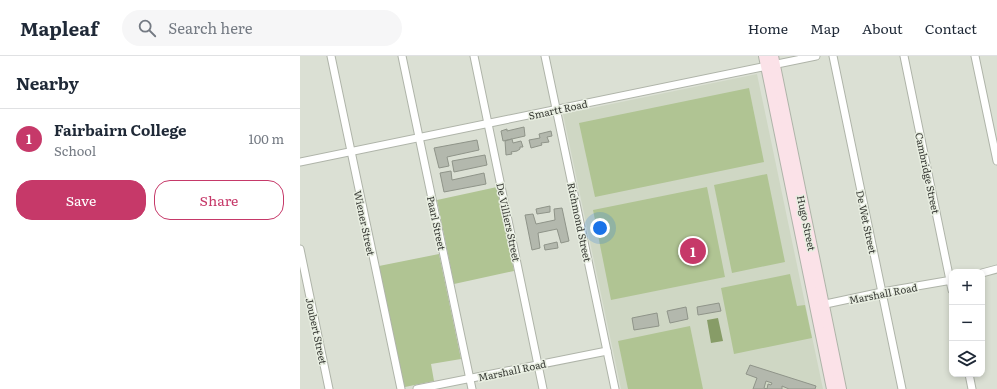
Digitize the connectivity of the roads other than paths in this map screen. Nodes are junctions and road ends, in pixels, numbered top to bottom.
1 (331, 56) edge
2 (402, 56) edge
3 (474, 56) edge
4 (545, 56) edge
5 (764, 56) edge
6 (816, 56) edge
7 (833, 56) edge
8 (904, 56) edge
9 (975, 56) edge
10 (771, 62) edge
11 (557, 109) junction
12 (488, 124) junction
13 (419, 138) junction
14 (351, 152) junction
15 (997, 161) edge
16 (300, 162) edge
17 (300, 249) edge
18 (997, 269) edge
19 (949, 270) edge
20 (985, 272) edge
21 (949, 280) edge
22 (882, 292) junction
23 (819, 306) junction
24 (607, 351) junction
25 (538, 364) junction
26 (970, 377) edge
27 (470, 378) junction
28 (329, 389) edge
29 (401, 389) edge
30 (417, 389) edge
31 (472, 389) edge
32 (543, 389) edge
33 (615, 389) edge
34 (832, 389) edge
35 (841, 389) edge
36 (902, 389) edge
37 (972, 389) edge

1 - 14 street, Wiener Street
2 - 13 street, Paarl Street
3 - 12 street, De Villiers Street
4 - 11 street, Richmond Street
5 - 10 street, Hugo Street
6 - 10 street, Smartt Road
7 - 22 street, De Wet Street
8 - 19 street, Cambridge Street
9 - 15 street
10 - 11 street, Smartt Road
10 - 23 street, Hugo Street
11 - 12 street, Smartt Road
11 - 24 street, Richmond Street
12 - 13 street, Smartt Road
12 - 25 street, De Villiers Street
13 - 14 street, Smartt Road
13 - 27 street, Paarl Street
14 - 16 street, Smartt Road
14 - 29 street, Wiener Street
17 - 28 street, Joubert Street
18 - 20 street
21 - 22 street, Marshall Road
22 - 23 street, Marshall Road
22 - 36 street, De Wet Street
23 - 34 street, Hugo Street
23 - 35 street, Hugo Street
24 - 25 street, Marshall Road
24 - 33 street, Richmond Street
25 - 27 street, Marshall Road
25 - 32 street, De Villiers Street
26 - 37 street
27 - 30 street, Marshall Road
27 - 31 street, Paarl Street

